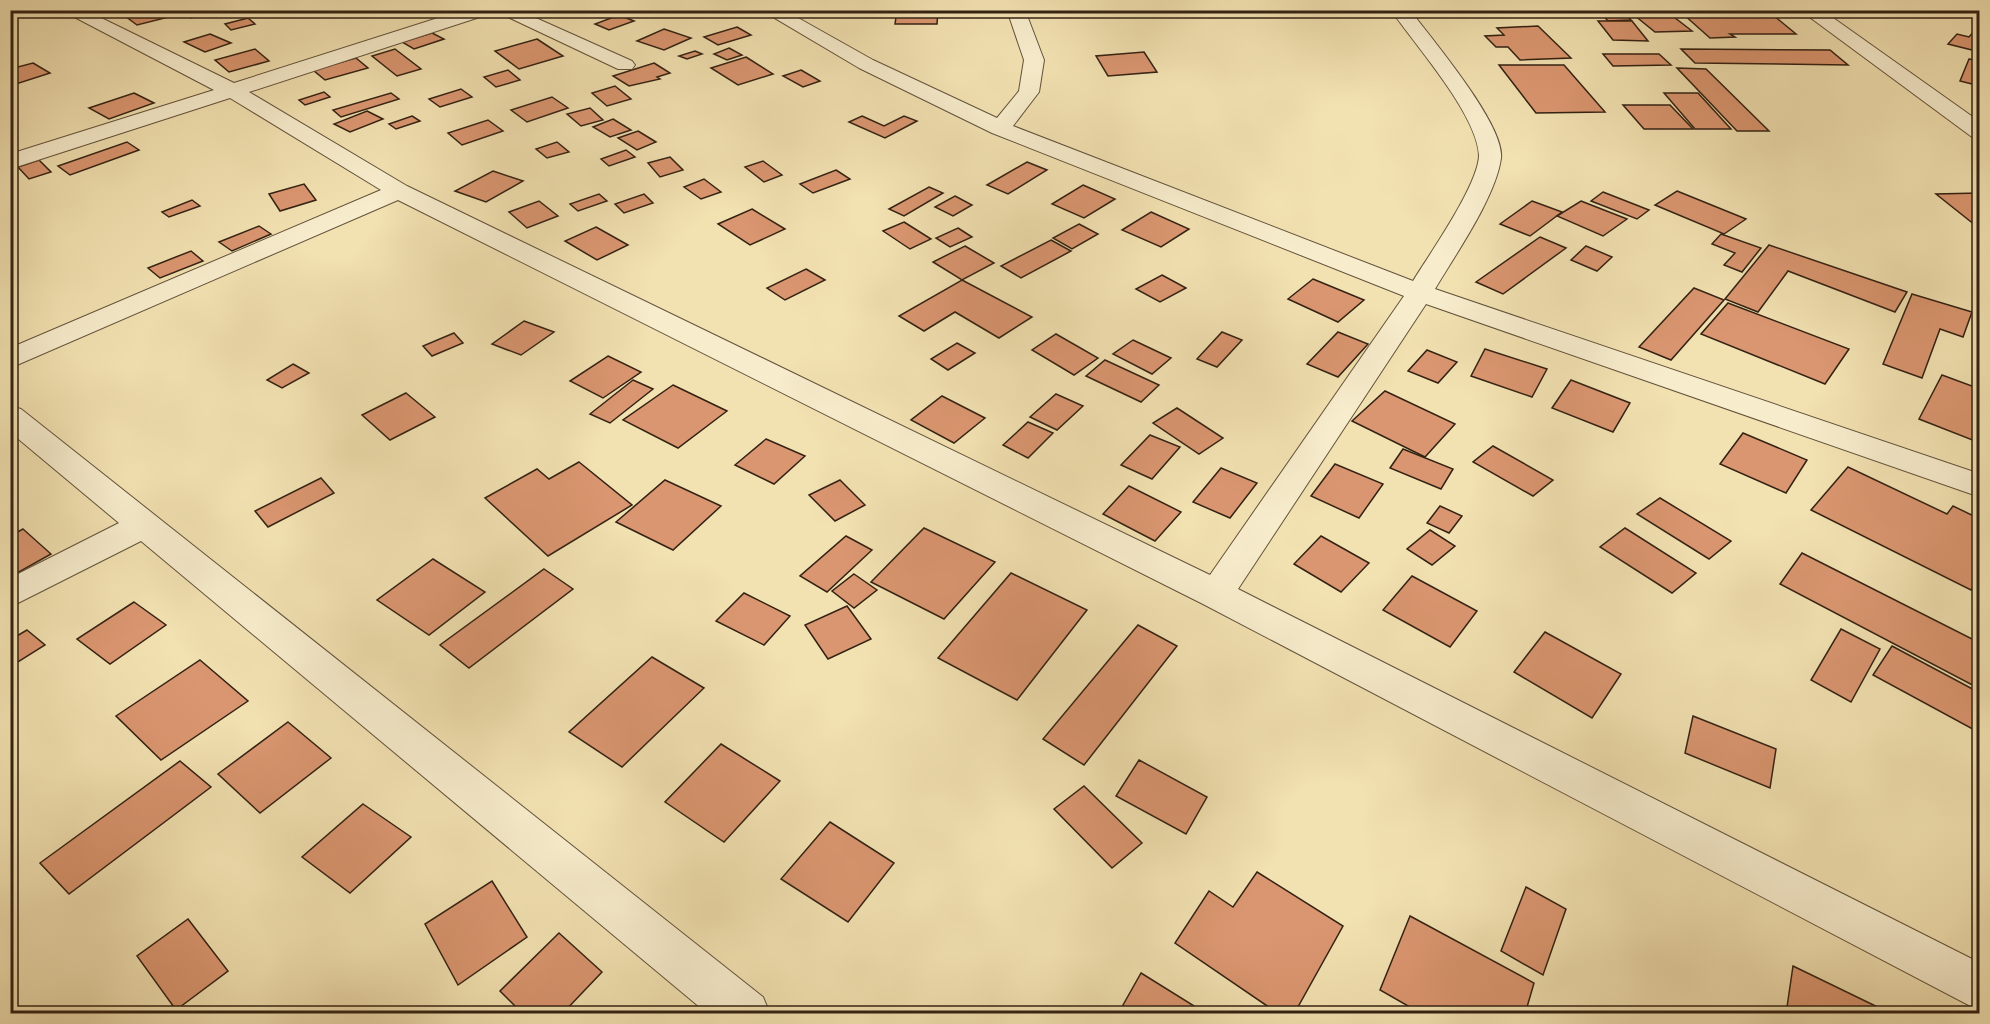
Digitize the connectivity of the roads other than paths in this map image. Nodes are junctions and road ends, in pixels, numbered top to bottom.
1 (70, 10) edge
2 (483, 10) edge
3 (502, 10) edge
4 (770, 10) edge
5 (1016, 10) edge
6 (1400, 10) edge
7 (1809, 10) edge
8 (1974, 10) edge
9 (1980, 12) edge
10 (625, 64) dead end
11 (231, 90) junction
12 (1000, 128) junction
13 (1980, 132) edge
14 (10, 162) edge
15 (399, 190) junction
16 (1420, 293) junction
17 (10, 359) edge
18 (10, 416) edge
19 (1980, 486) edge
20 (145, 524) junction
21 (10, 594) edge
22 (1216, 594) junction
23 (1980, 988) edge
24 (746, 1014) edge

1 - 11 street
2 - 11 street
3 - 10 street
4 - 12 street
5 - 12 street
6 - 16 street
7 - 13 street
8 - 9 street
11 - 14 street
11 - 15 street
12 - 16 street
15 - 17 street
15 - 22 street
16 - 19 street
16 - 22 street
18 - 20 street
20 - 21 street
20 - 24 street
22 - 23 street

